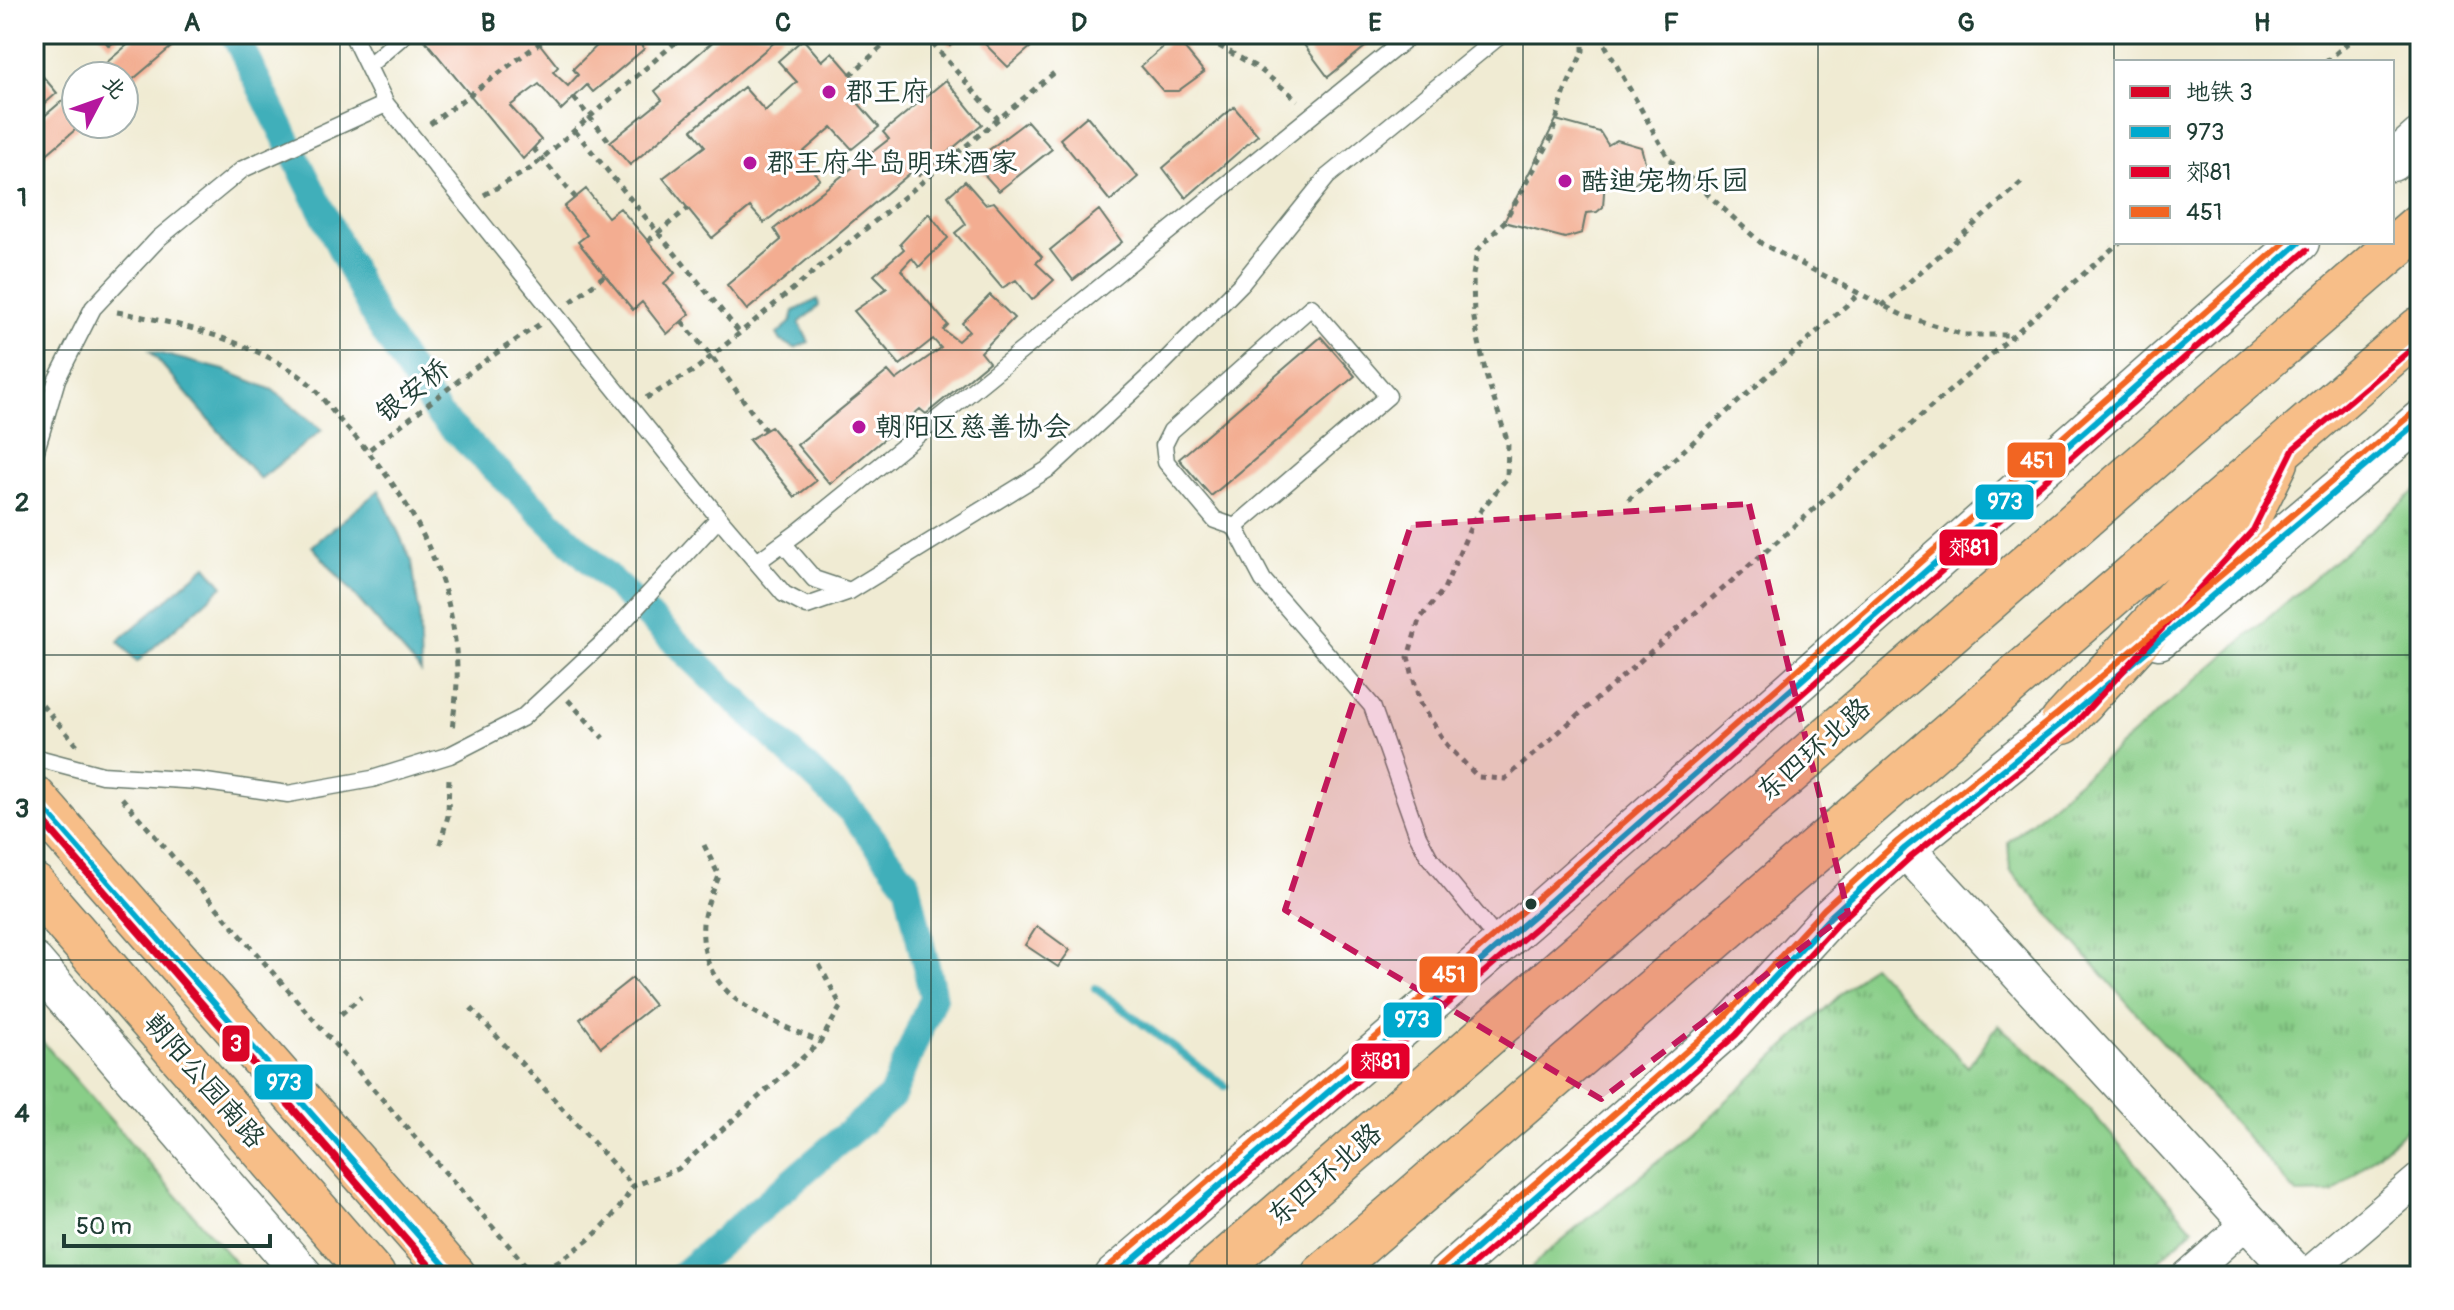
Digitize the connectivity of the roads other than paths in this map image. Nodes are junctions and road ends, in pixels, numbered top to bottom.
1 (352, 34) edge
2 (405, 34) edge
3 (1412, 34) edge
4 (1502, 34) edge
5 (369, 65) junction
6 (386, 104) junction
7 (2420, 137) edge
8 (2394, 160) edge
9 (2420, 225) edge
10 (2298, 244) edge
11 (2420, 329) edge
12 (2420, 420) edge
13 (2286, 442) junction
14 (34, 457) edge
15 (719, 518) junction
16 (1235, 527) junction
17 (783, 543) junction
18 (757, 562) junction
19 (850, 591) junction
20 (2063, 722) junction
21 (34, 757) edge
22 (34, 798) edge
23 (1905, 848) junction
24 (34, 886) edge
25 (1501, 944) junction
26 (34, 962) edge
27 (2420, 1178) edge
28 (2249, 1221) junction
29 (304, 1276) edge
30 (373, 1276) edge
31 (454, 1276) edge
32 (1114, 1276) edge
33 (1209, 1276) edge
34 (1323, 1276) edge
35 (1445, 1276) edge
36 (2187, 1276) edge
37 (2298, 1276) edge
38 (2305, 1276) edge

1 - 5 lane
2 - 5 lane
3 - 17 lane
4 - 19 lane
5 - 6 lane
6 - 14 lane
6 - 15 lane
7 - 8 street
9 - 33 main road, 东四环北路
10 - 25 street
11 - 13 main road
12 - 20 street
13 - 20 main road
13 - 34 main road
15 - 18 lane
15 - 21 lane
16 - 16 lane
16 - 25 lane
17 - 18 lane
17 - 19 lane
18 - 19 lane
20 - 23 street
22 - 31 main road, 朝阳公园南路
23 - 28 street
23 - 35 street
24 - 30 main road, 朝阳公园南路
25 - 32 street
26 - 29 street, 朝阳公园南路
27 - 38 street
28 - 36 street
28 - 37 street

